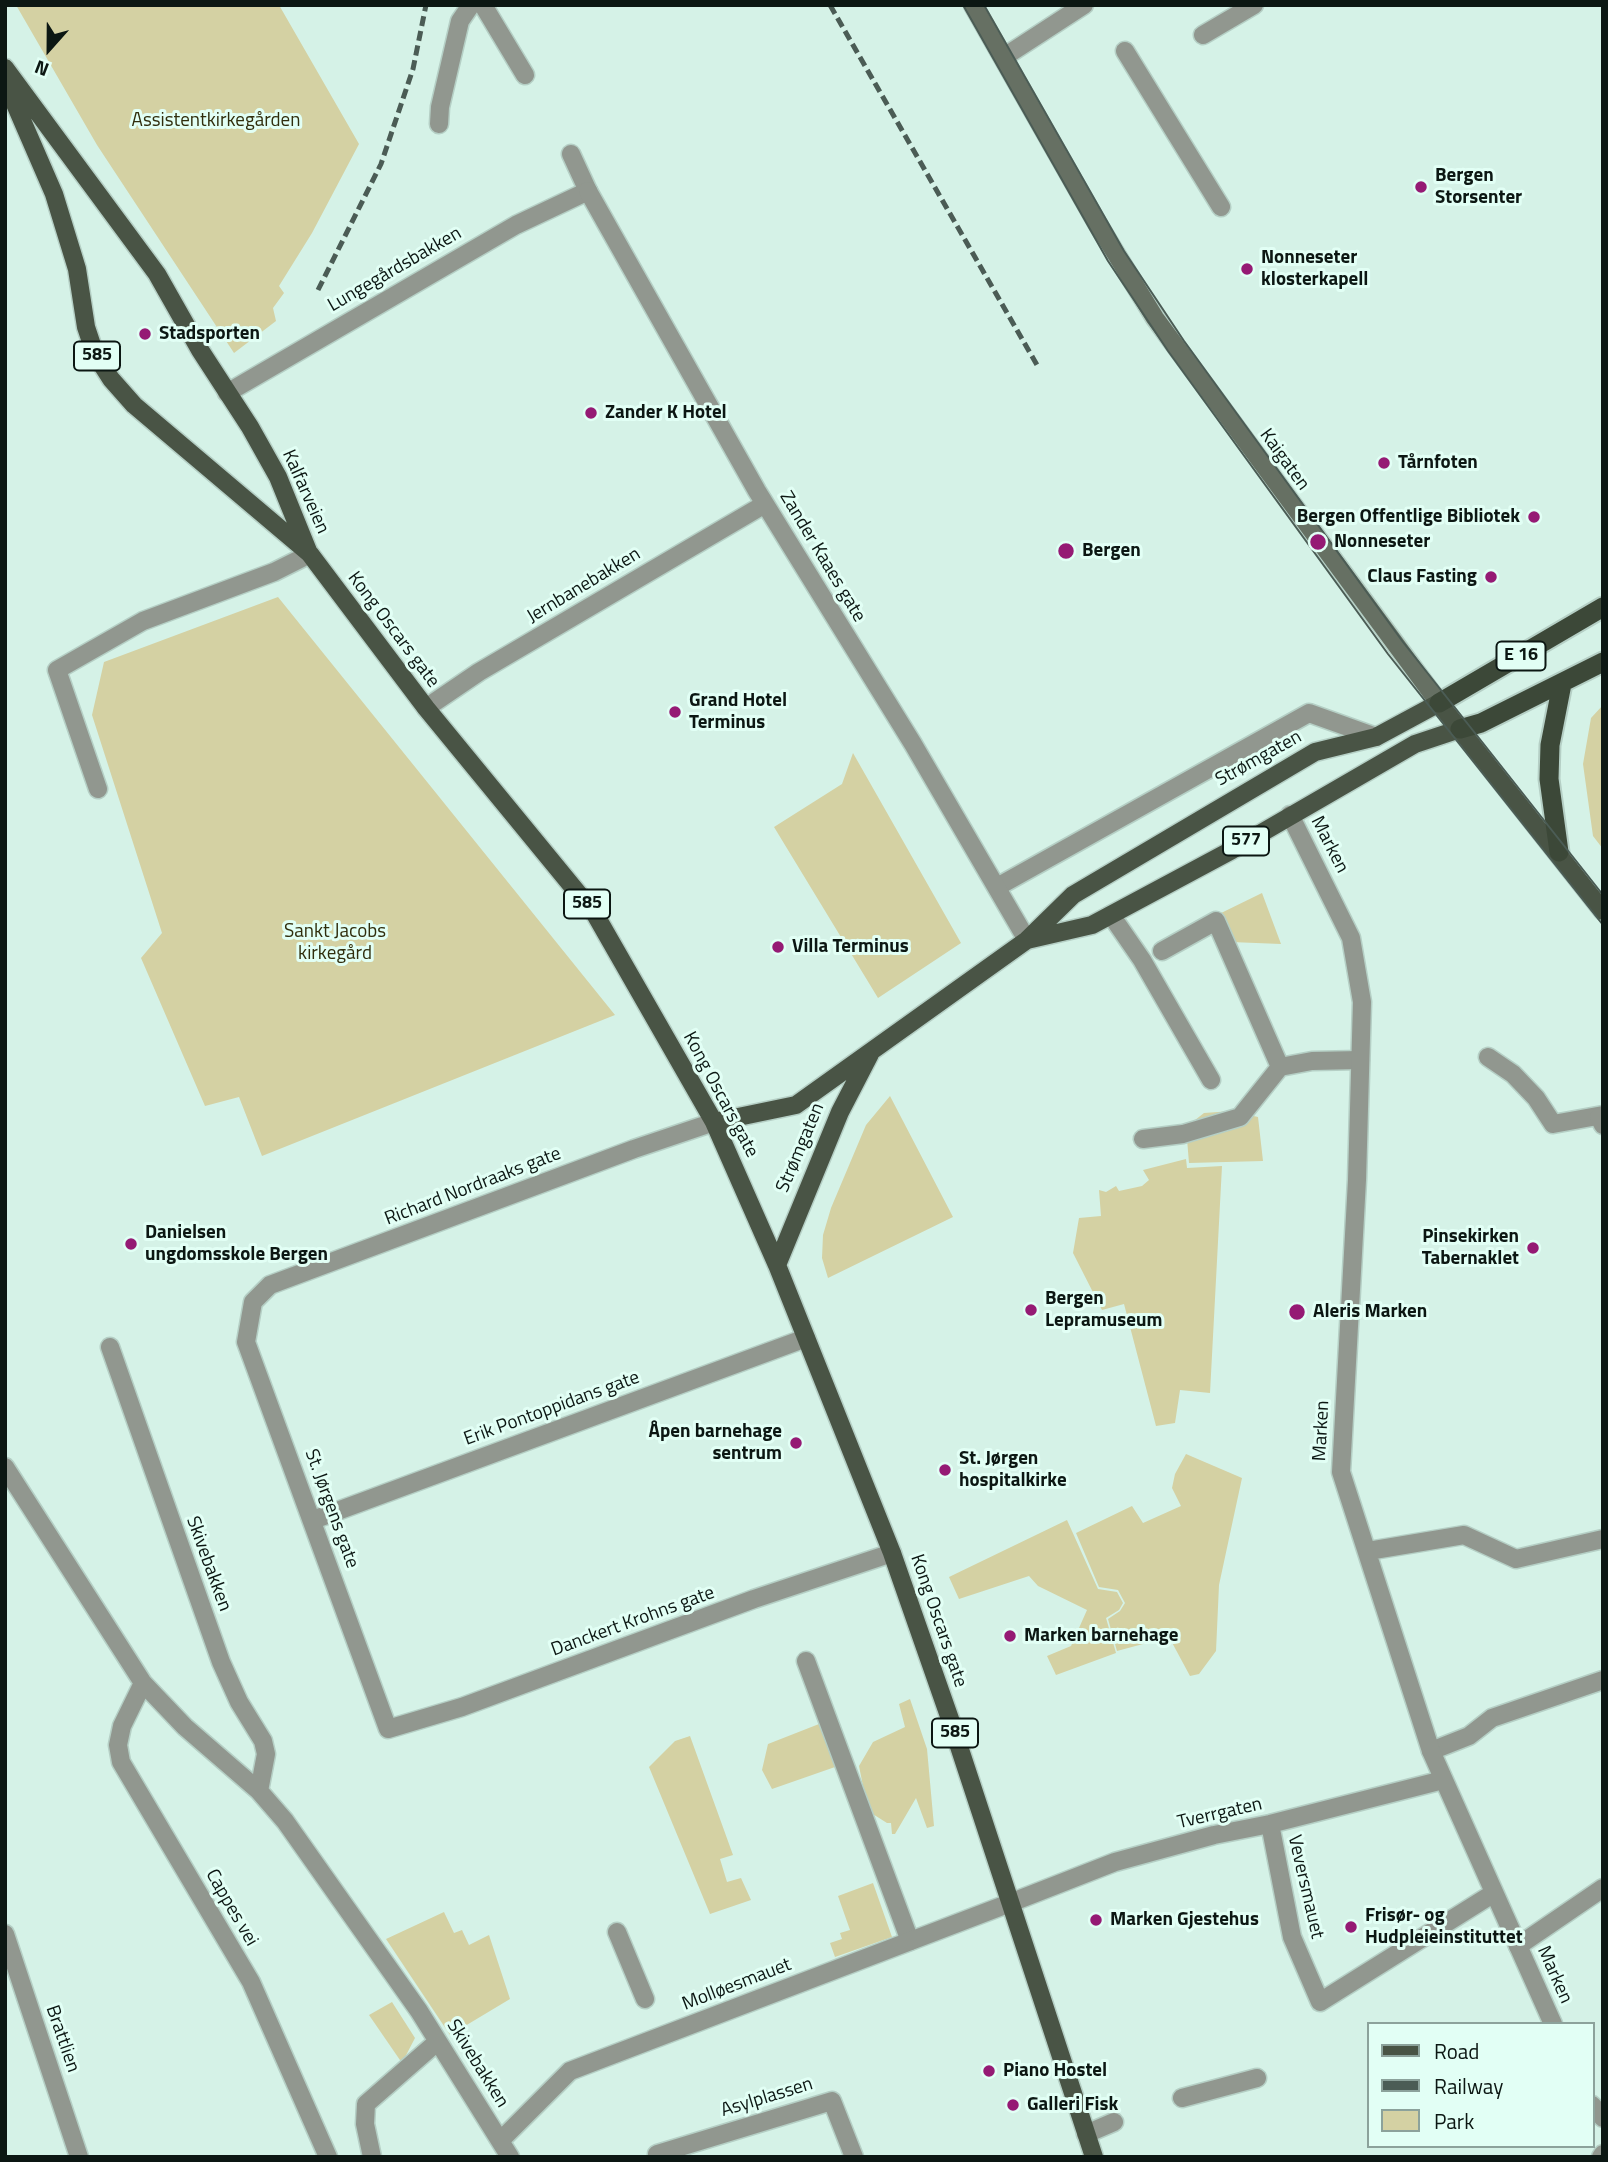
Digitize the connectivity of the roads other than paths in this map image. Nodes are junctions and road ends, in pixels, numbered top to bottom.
1 (471, 5) edge
2 (483, 5) edge
3 (973, 5) edge
4 (1084, 5) edge
5 (1254, 5) edge
6 (1203, 35) dead end
7 (1125, 51) dead end
8 (1004, 57) junction
9 (5, 68) edge
10 (525, 75) dead end
11 (5, 81) edge
12 (439, 124) dead end
13 (571, 155) dead end
14 (589, 191) junction
15 (1221, 208) dead end
16 (227, 393) junction
17 (765, 504) junction
18 (310, 555) junction
19 (1603, 607) edge
20 (1603, 662) edge
21 (1562, 684) junction
22 (1439, 703) junction
23 (426, 708) junction
24 (1460, 729) junction
25 (1376, 737) junction
26 (98, 789) dead end
27 (1290, 815) junction
28 (1559, 852) junction
29 (997, 887) junction
30 (1603, 911) edge
31 (1111, 915) junction
32 (1027, 940) junction
33 (1162, 951) dead end
34 (872, 1050) junction
35 (1488, 1058) dead end
36 (1360, 1060) junction
37 (1280, 1067) junction
38 (1212, 1080) dead end
39 (1601, 1119) edge
40 (715, 1122) junction
41 (1143, 1139) dead end
42 (778, 1265) junction
43 (253, 1302) joint
44 (806, 1338) junction
45 (110, 1347) dead end
46 (5, 1467) edge
47 (313, 1520) junction
48 (1603, 1539) edge
49 (1368, 1551) junction
50 (892, 1553) junction
51 (806, 1661) dead end
52 (1603, 1680) edge
53 (143, 1683) junction
54 (388, 1729) joint
55 (1431, 1751) junction
56 (1443, 1780) junction
57 (259, 1791) junction
58 (1270, 1824) junction
59 (1603, 1888) edge
60 (1494, 1893) junction
61 (1010, 1903) junction
62 (617, 1932) dead end
63 (5, 1934) edge
64 (910, 1941) junction
65 (1518, 1945) junction
66 (645, 1999) dead end
67 (1552, 2022) edge
68 (437, 2042) junction
69 (1257, 2078) dead end
70 (1182, 2098) dead end
71 (1114, 2122) dead end
72 (1086, 2134) junction
73 (501, 2140) junction
74 (657, 2154) dead end
75 (79, 2157) edge
76 (328, 2157) edge
77 (372, 2157) edge
78 (510, 2157) edge
79 (854, 2157) edge
80 (1094, 2157) edge

1 - 12 street
2 - 10 street
3 - 8 main road, Kaigaten
4 - 8 street
5 - 6 street
7 - 15 street
8 - 22 main road, Kaigaten
9 - 16 main road, Kalfarveien / 585
11 - 18 main road, Kalfarveien / 585
13 - 14 street, Zander Kaaes gate
14 - 16 street, Lungegårdsbakken
14 - 17 street, Zander Kaaes gate
16 - 18 main road, Kalfarveien / 585
17 - 23 street, Jernbanebakken
17 - 29 street, Zander Kaaes gate
18 - 23 main road, Kong Oscars gate / 585
18 - 26 street
19 - 22 highway, Strømgaten / E 16
20 - 21 highway, Strømgaten / E 16
21 - 24 highway, Strømgaten / E 16
21 - 28 highway, E 16
22 - 24 main road, Kaigaten
22 - 25 main road, Strømgaten / 577
23 - 40 main road, Kong Oscars gate / 585
24 - 27 main road, Strømgaten / 577
24 - 28 main road, Kaigaten
25 - 29 street
25 - 32 main road, Strømgaten / 577
27 - 31 main road, Strømgaten / 577
27 - 36 street, Marken
28 - 30 main road, Kaigaten
29 - 32 street, Zander Kaaes gate
31 - 32 main road, Strømgaten / 577
31 - 38 street
32 - 34 main road, Strømgaten / 577
33 - 37 street
34 - 40 main road, Strømgaten / 577
34 - 42 main road, Strømgaten / 577
35 - 39 street
36 - 37 street
36 - 49 street, Marken
37 - 41 street
40 - 42 main road, Kong Oscars gate / 585
40 - 43 street, Richard Nordraaks gate
42 - 44 main road, Kong Oscars gate / 585
43 - 47 street, St. Jørgens gate
44 - 47 street, Erik Pontoppidans gate
44 - 50 main road, Kong Oscars gate / 585
45 - 57 street, Skivebakken
46 - 53 street, Skivebakken
47 - 54 street, St. Jørgens gate
48 - 49 street
49 - 55 street, Marken
50 - 54 street, Danckert Krohns gate
50 - 61 main road, Kong Oscars gate / 585
51 - 64 street
52 - 55 street
53 - 57 street, Skivebakken
53 - 76 street, Cappes vei
55 - 56 street, Marken
56 - 58 street, Tverrgaten
56 - 60 street, Marken
57 - 68 street, Skivebakken
58 - 60 street, Veversmauet
58 - 61 street, Tverrgaten
59 - 65 street
60 - 65 street, Marken
61 - 64 street, Molløesmauet
61 - 72 main road, Kong Oscars gate / 585
62 - 66 street
63 - 75 street, Brattlien
64 - 73 street, Molløesmauet
65 - 67 street, Marken
68 - 73 street, Skivebakken
68 - 77 street
69 - 70 street
71 - 72 street
72 - 80 main road, Kong Oscars gate / 585
73 - 78 street, Skivebakken
74 - 79 street, Asylplassen

